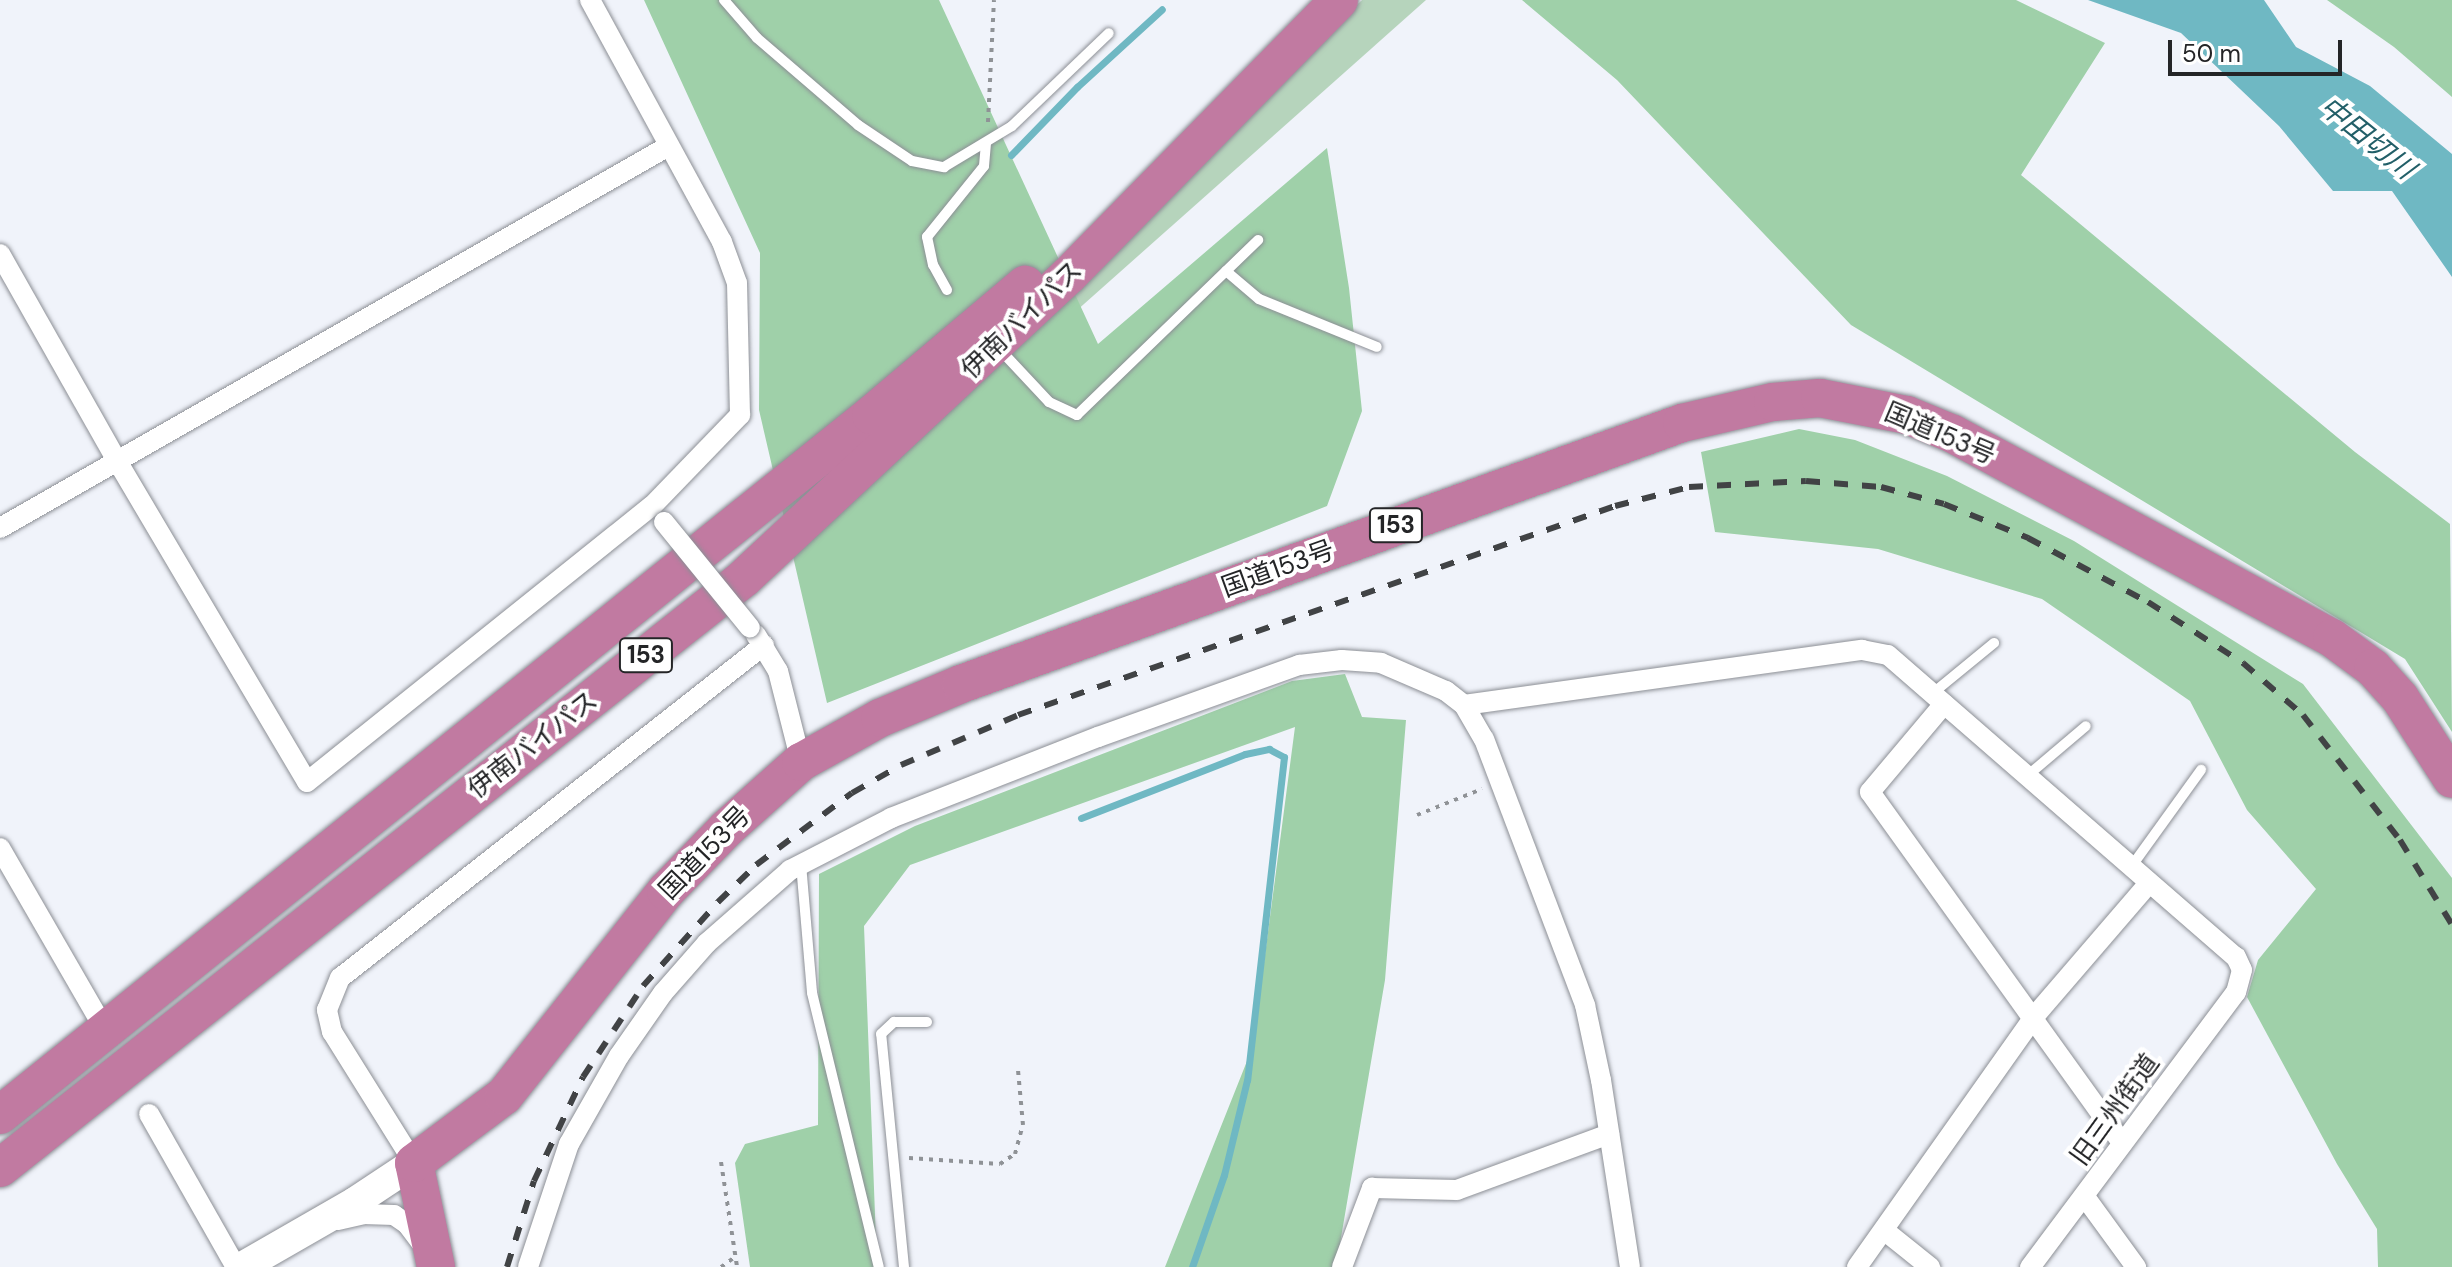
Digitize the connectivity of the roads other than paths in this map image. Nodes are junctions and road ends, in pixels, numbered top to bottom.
1 (590, 0) edge
2 (724, 0) edge
3 (1339, 0) edge
4 (1109, 33) dead end
5 (1246, 91) junction
6 (986, 144) junction
7 (667, 147) junction
8 (1258, 240) dead end
9 (0, 254) edge
10 (1226, 271) junction
11 (947, 290) dead end
12 (1377, 347) dead end
13 (1006, 356) dead end
14 (116, 459) junction
15 (658, 514) junction
16 (0, 528) edge
17 (1994, 643) dead end
18 (764, 645) junction
19 (1938, 698) junction
20 (1464, 705) junction
21 (2086, 726) dead end
22 (801, 762) junction
23 (2201, 770) dead end
24 (2027, 776) junction
25 (2452, 779) edge
26 (0, 848) edge
27 (801, 864) junction
28 (2131, 867) junction
29 (2149, 883) junction
30 (2033, 1018) junction
31 (927, 1022) dead end
32 (107, 1033) junction
33 (149, 1114) dead end
34 (0, 1115) edge
35 (1609, 1134) junction
36 (2121, 1141) junction
37 (414, 1163) junction
38 (0, 1168) edge
39 (2085, 1197) junction
40 (312, 1228) junction
41 (1885, 1231) junction
42 (236, 1267) edge
43 (242, 1267) edge
44 (435, 1267) edge
45 (528, 1267) edge
46 (879, 1267) edge
47 (904, 1267) edge
48 (1342, 1267) edge
49 (1630, 1267) edge
50 (1857, 1267) edge
51 (1930, 1267) edge
52 (2030, 1267) edge
53 (2136, 1267) edge

1 - 7 street
2 - 6 lane
3 - 5 highway, 伊南バイパス / 153
4 - 6 lane
5 - 32 highway, 伊南バイパス / 153
5 - 38 highway, 伊南バイパス / 153
6 - 11 lane
7 - 14 street
7 - 15 street
8 - 10 lane
9 - 14 street
10 - 12 lane
10 - 13 lane
14 - 15 street
14 - 16 street
15 - 18 street, bridge
17 - 19 lane
18 - 22 street
18 - 37 street
19 - 20 street
19 - 24 street
19 - 30 street
20 - 27 street
20 - 35 street
21 - 24 lane
22 - 25 highway, 国道153号 / 153
22 - 37 highway, 国道153号 / 153
23 - 28 lane
24 - 28 street
26 - 32 street
27 - 45 street
27 - 46 lane
28 - 29 street
29 - 30 street
29 - 36 street, 旧三州街道
30 - 36 street
30 - 41 street
31 - 47 lane
32 - 34 highway, 伊南バイパス / 153
33 - 42 street
35 - 48 street
35 - 49 street
36 - 39 street, 旧三州街道
37 - 40 street
37 - 44 highway
39 - 52 street, 旧三州街道
39 - 53 street
40 - 43 street
40 - 44 street
41 - 50 street
41 - 51 street

